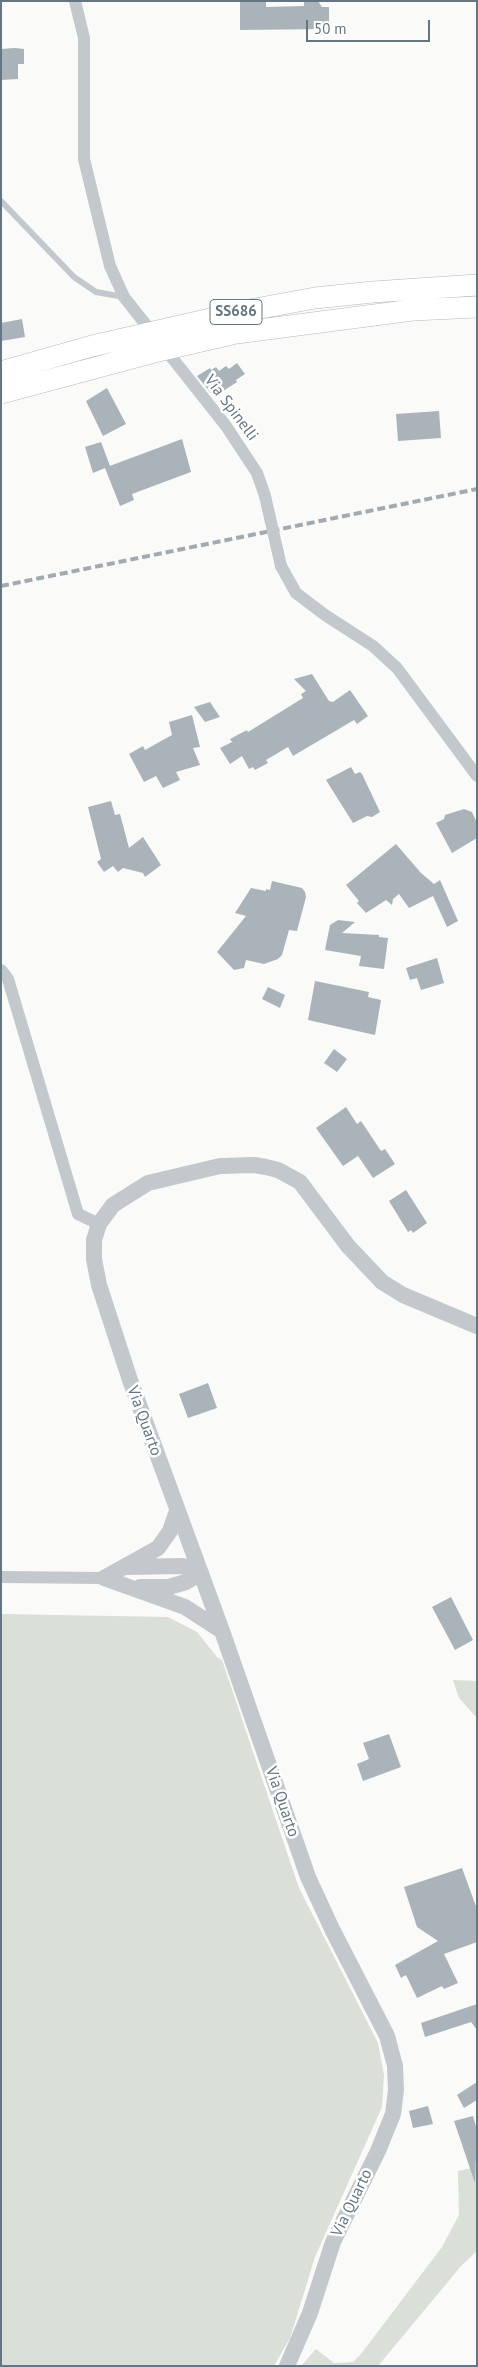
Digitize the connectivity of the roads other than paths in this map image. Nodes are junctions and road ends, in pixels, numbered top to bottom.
1 (75, 1) edge
2 (1, 201) edge
3 (477, 285) edge
4 (124, 297) junction
5 (477, 307) edge
6 (1, 372) edge
7 (1, 393) edge
8 (477, 776) edge
9 (1, 970) edge
10 (99, 1224) junction
11 (477, 1326) edge
12 (177, 1511) junction
13 (125, 1567) junction
14 (201, 1573) junction
15 (1, 1577) edge
16 (104, 1578) junction
17 (126, 1587) junction
18 (222, 1631) junction
19 (286, 2366) edge

1 - 4 street, Via Spinelli
2 - 4 lane
3 - 6 highway, SS686, bridge
4 - 8 street, Via Spinelli, bridge
5 - 7 highway, SS686, bridge
9 - 10 street
10 - 11 street
10 - 12 street, Via Quarto
12 - 13 street
12 - 14 street, Via Quarto
13 - 14 street
13 - 16 street
14 - 17 street
14 - 18 street, Via Quarto
15 - 16 street
16 - 17 street
17 - 18 street
18 - 19 street, Via Quarto

